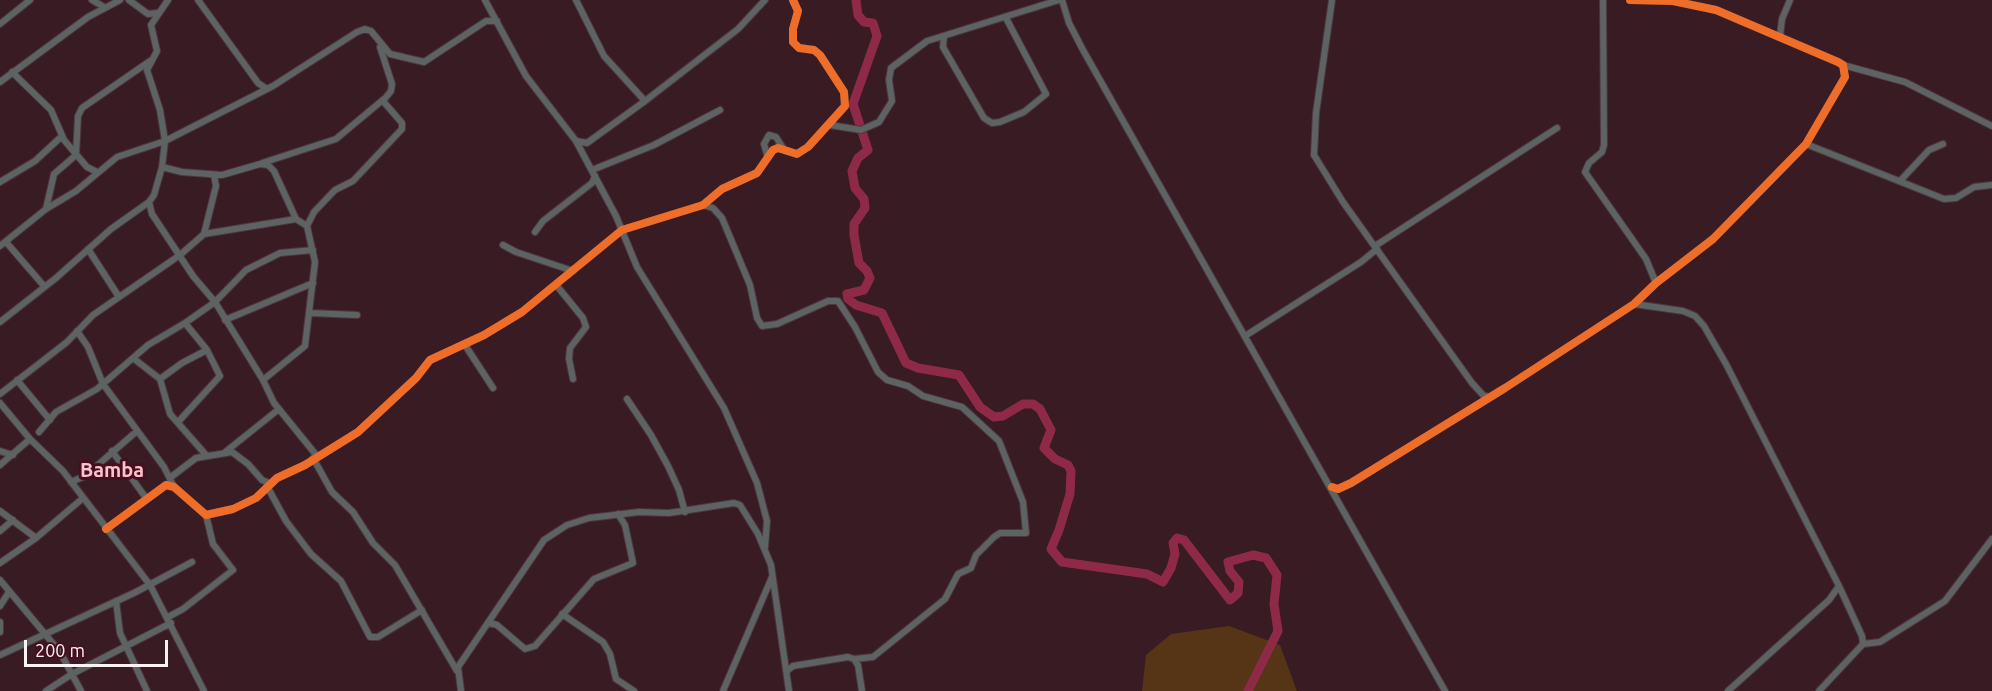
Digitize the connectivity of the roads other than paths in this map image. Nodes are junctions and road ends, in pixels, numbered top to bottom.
1 (30, 0) edge
2 (92, 0) edge
3 (120, 0) edge
4 (129, 0) edge
5 (168, 0) edge
6 (198, 0) edge
7 (485, 0) edge
8 (576, 0) edge
9 (765, 0) edge
10 (793, 0) edge
11 (1061, 0) edge
12 (1332, 0) edge
13 (1603, 0) edge
14 (1630, 0) edge
15 (1791, 0) edge
16 (105, 7) junction
17 (157, 14) junction
18 (1006, 18) junction
19 (498, 21) junction
20 (0, 24) edge
21 (944, 36) junction
22 (1780, 36) junction
23 (380, 45) junction
24 (150, 61) junction
25 (1843, 65) junction
26 (12, 72) junction
27 (0, 82) edge
28 (267, 89) junction
29 (384, 99) junction
30 (645, 101) junction
31 (720, 110) dead end
32 (830, 124) junction
33 (1992, 126) edge
34 (1557, 128) dead end
35 (62, 136) junction
36 (165, 141) junction
37 (576, 141) junction
38 (1806, 144) junction
39 (1942, 144) dead end
40 (783, 148) junction
41 (76, 154) junction
42 (768, 158) junction
43 (260, 164) junction
44 (162, 167) junction
45 (97, 172) junction
46 (594, 173) junction
47 (214, 175) junction
48 (1900, 181) junction
49 (0, 182) edge
50 (1992, 185) edge
51 (148, 202) junction
52 (703, 205) junction
53 (46, 209) junction
54 (296, 219) junction
55 (307, 226) junction
56 (622, 230) junction
57 (535, 231) dead end
58 (204, 234) junction
59 (3, 244) edge
60 (503, 245) dead end
61 (1376, 247) junction
62 (88, 249) junction
63 (313, 250) junction
64 (180, 255) junction
65 (573, 271) junction
66 (313, 283) junction
67 (1656, 283) junction
68 (44, 286) junction
69 (557, 286) junction
70 (119, 297) junction
71 (215, 302) junction
72 (1634, 304) junction
73 (310, 313) junction
74 (357, 315) dead end
75 (225, 320) junction
76 (0, 322) edge
77 (185, 323) junction
78 (77, 332) junction
79 (1245, 336) junction
80 (465, 345) junction
81 (207, 350) junction
82 (133, 358) junction
83 (573, 378) dead end
84 (160, 379) junction
85 (17, 380) junction
86 (263, 380) junction
87 (103, 384) junction
88 (493, 388) dead end
89 (0, 394) edge
90 (1489, 397) junction
91 (627, 399) dead end
92 (0, 403) edge
93 (279, 409) junction
94 (50, 420) junction
95 (179, 421) junction
96 (137, 431) junction
97 (39, 432) dead end
98 (30, 439) junction
99 (0, 451) edge
100 (112, 451) junction
101 (224, 453) junction
102 (13, 455) junction
103 (206, 455) junction
104 (315, 457) junction
105 (0, 465) edge
106 (171, 477) junction
107 (71, 482) junction
108 (270, 486) junction
109 (174, 487) junction
110 (1332, 487) junction
111 (83, 498) junction
112 (146, 498) junction
113 (0, 511) edge
114 (685, 512) junction
115 (618, 514) junction
116 (206, 515) junction
117 (13, 520) junction
118 (106, 529) junction
119 (0, 531) edge
120 (36, 538) junction
121 (1992, 539) edge
122 (765, 547) junction
123 (192, 562) dead end
124 (0, 563) edge
125 (773, 576) junction
126 (0, 580) edge
127 (150, 585) junction
128 (1839, 586) junction
129 (9, 592) junction
130 (116, 601) junction
131 (0, 606) edge
132 (422, 610) junction
133 (562, 614) junction
134 (170, 620) junction
135 (0, 622) edge
136 (490, 623) junction
137 (0, 632) edge
138 (47, 635) junction
139 (1863, 644) junction
140 (128, 646) junction
141 (0, 656) edge
142 (854, 659) junction
143 (785, 661) junction
144 (793, 666) junction
145 (457, 671) junction
146 (787, 671) junction
147 (72, 674) junction
148 (46, 691) edge
149 (81, 691) edge
150 (147, 691) edge
151 (204, 691) edge
152 (461, 691) edge
153 (634, 691) edge
154 (723, 691) edge
155 (789, 691) edge
156 (862, 691) edge
157 (1445, 691) edge
158 (1728, 691) edge
159 (1819, 691) edge

1 - 20 street
2 - 16 street
3 - 16 street
4 - 17 street
5 - 17 street
6 - 28 street
7 - 19 street
8 - 30 street
9 - 30 street
10 - 32 street
11 - 18 street
11 - 79 street
12 - 61 street
13 - 67 street
14 - 22 street
15 - 22 street
16 - 26 street
17 - 24 street
18 - 21 street
18 - 21 street
19 - 23 street
19 - 37 street
21 - 32 street
22 - 25 street
23 - 28 street
23 - 29 street
24 - 36 street
24 - 41 street
25 - 33 street
25 - 38 street
26 - 27 street
26 - 35 street
28 - 36 street
29 - 43 street
29 - 55 street
30 - 37 street
31 - 46 street
32 - 40 street
34 - 61 street
35 - 41 street
35 - 49 street
36 - 44 street
36 - 45 street
37 - 46 street
38 - 48 street
38 - 67 street
39 - 48 street
40 - 42 street
40 - 42 street
41 - 45 street
41 - 53 street
42 - 52 street
43 - 47 street
43 - 54 street
44 - 47 street
44 - 51 street
45 - 53 street
46 - 56 street
46 - 57 street
47 - 58 street
48 - 50 street
51 - 62 street
51 - 64 street
52 - 56 street
52 - 142 street
53 - 59 street
54 - 55 street
54 - 58 street
55 - 63 street
56 - 65 street
56 - 122 street
58 - 64 street
59 - 68 street
60 - 65 street
61 - 79 street
61 - 90 street
62 - 68 street
62 - 70 street
63 - 66 street
63 - 71 street
64 - 70 street
64 - 71 street
65 - 69 street
66 - 73 street
66 - 75 street
67 - 72 street
68 - 76 street
69 - 80 street
69 - 83 street
70 - 78 street
71 - 75 street
71 - 77 street
72 - 90 street
72 - 128 street
73 - 74 street
73 - 86 street
75 - 86 street
77 - 81 street
77 - 82 street
78 - 85 street
78 - 87 street
79 - 110 street
80 - 88 street
80 - 104 street
81 - 84 street
81 - 95 street
82 - 84 street
82 - 87 street
84 - 95 street
85 - 89 street
85 - 94 street
86 - 93 street
87 - 94 street
87 - 96 street
90 - 110 street
91 - 114 street
92 - 98 street
93 - 101 street
93 - 104 street
94 - 97 street
95 - 103 street
96 - 100 street
96 - 106 street
98 - 102 street
98 - 107 street
99 - 102 street
100 - 107 street
100 - 112 street
101 - 103 street
101 - 108 street
102 - 105 street
103 - 106 street
104 - 108 street
104 - 132 street
106 - 109 street
107 - 111 street
108 - 116 street
108 - 132 street
109 - 112 street
109 - 116 street
110 - 157 street
111 - 118 street
111 - 120 street
112 - 118 street
113 - 117 street
114 - 115 street
114 - 122 street
115 - 133 street
115 - 136 street
116 - 134 street
117 - 119 street
117 - 120 street
118 - 127 street
120 - 124 street
121 - 139 street
122 - 125 street
123 - 127 street
125 - 143 street
125 - 154 street
126 - 129 street
127 - 130 street
127 - 134 street
128 - 139 street
128 - 158 street
129 - 131 street
129 - 138 street
130 - 138 street
130 - 140 street
132 - 145 street
133 - 136 street
133 - 153 street
134 - 140 street
134 - 151 street
135 - 137 street
136 - 145 street
138 - 141 street
138 - 147 street
139 - 159 street
140 - 147 street
140 - 150 street
142 - 144 street
142 - 156 street
143 - 144 street
143 - 146 street
144 - 146 street
145 - 152 street
146 - 155 street
147 - 148 street
147 - 149 street

